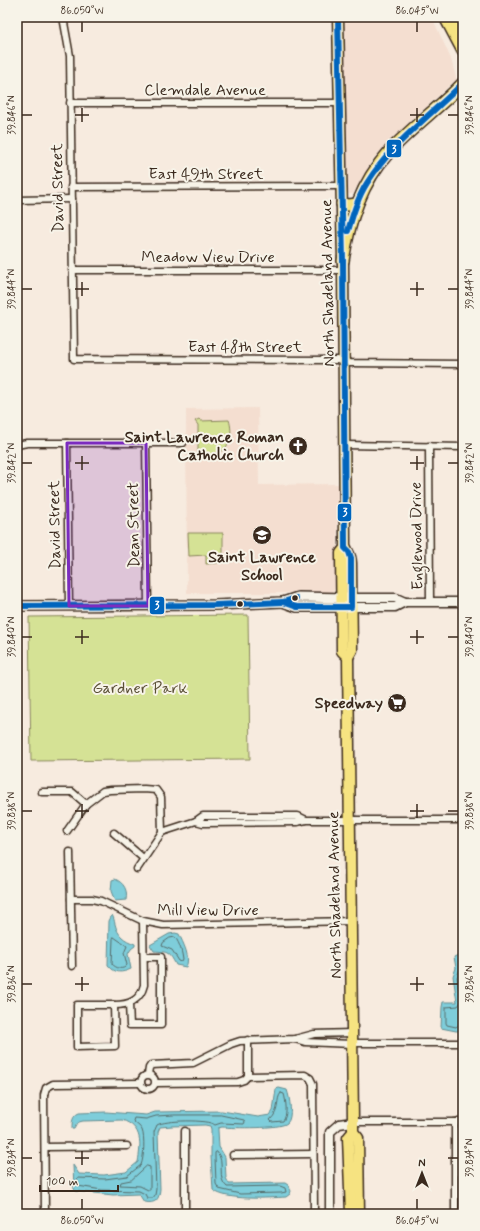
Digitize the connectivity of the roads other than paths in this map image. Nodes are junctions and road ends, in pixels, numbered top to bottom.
1 (63, 17) edge
2 (338, 17) edge
3 (446, 17) edge
4 (455, 17) edge
5 (463, 34) edge
6 (463, 51) edge
7 (463, 83) edge
8 (70, 103) junction
9 (340, 103) junction
10 (342, 186) junction
11 (71, 187) junction
12 (72, 199) junction
13 (17, 200) edge
14 (342, 204) junction
15 (357, 204) junction
16 (343, 266) junction
17 (72, 270) junction
18 (74, 359) joint
19 (343, 362) junction
20 (463, 364) edge
21 (67, 443) junction
22 (146, 443) junction
23 (183, 443) dead end
24 (17, 444) edge
25 (345, 445) junction
26 (429, 446) junction
27 (463, 446) edge
28 (347, 602) junction
29 (430, 602) junction
30 (463, 602) edge
31 (17, 606) edge
32 (69, 606) junction
33 (148, 606) junction
34 (42, 792) dead end
35 (86, 804) junction
36 (349, 820) junction
37 (463, 820) edge
38 (67, 831) dead end
39 (162, 832) junction
40 (114, 833) dead end
41 (70, 852) dead end
42 (143, 858) junction
43 (137, 869) dead end
44 (70, 899) junction
45 (143, 921) junction
46 (351, 922) junction
47 (144, 957) junction
48 (72, 966) dead end
49 (129, 1004) junction
50 (114, 1005) junction
51 (295, 1039) junction
52 (248, 1040) junction
53 (352, 1040) junction
54 (463, 1043) edge
55 (148, 1074) junction
56 (248, 1076) junction
57 (142, 1083) junction
58 (156, 1083) junction
59 (455, 1122) junction
60 (463, 1122) edge
61 (353, 1127) junction
62 (185, 1131) dead end
63 (127, 1146) dead end
64 (45, 1147) junction
65 (313, 1154) junction
66 (233, 1155) dead end
67 (45, 1214) edge
68 (186, 1214) edge
69 (314, 1214) edge
70 (330, 1214) edge
71 (350, 1214) edge
72 (360, 1214) edge
73 (455, 1214) edge

1 - 8 street, David Street
2 - 9 main road, North Shadeland Avenue
3 - 6 highway
4 - 5 highway
7 - 15 highway
8 - 9 street, Clemdale Avenue
8 - 11 street, David Street
9 - 10 main road, North Shadeland Avenue
10 - 11 street, East 49th Street
10 - 14 main road, North Shadeland Avenue
11 - 12 street, David Street
12 - 13 street
12 - 17 street, David Street
14 - 15 highway
14 - 16 main road, North Shadeland Avenue
15 - 16 highway
16 - 17 street, Meadow View Drive
16 - 19 main road, North Shadeland Avenue
17 - 18 street, David Street
18 - 19 street, East 48th Street
19 - 20 street, East 48th Street
19 - 25 main road, North Shadeland Avenue
21 - 22 street
21 - 24 street
21 - 32 street, David Street
22 - 23 street
22 - 33 street, Dean Street
25 - 26 street
25 - 28 main road, North Shadeland Avenue
26 - 27 street
26 - 29 street, Englewood Drive
28 - 29 street
28 - 33 main road
28 - 36 main road, North Shadeland Avenue
29 - 30 street
31 - 32 main road
32 - 33 main road
34 - 35 street
35 - 38 street
35 - 39 street
36 - 37 street
36 - 39 street
36 - 46 main road, North Shadeland Avenue
39 - 42 street
40 - 42 street
41 - 44 street
42 - 43 street
44 - 45 street, Mill View Drive
44 - 48 street
45 - 46 street, Mill View Drive
45 - 47 street
46 - 53 main road, North Shadeland Avenue
47 - 49 street
47 - 49 street
49 - 50 street
50 - 50 street
51 - 52 street
51 - 53 street
51 - 53 street
52 - 55 street
52 - 56 street
53 - 54 street
53 - 61 main road, North Shadeland Avenue
55 - 57 street
55 - 58 street
56 - 58 street
56 - 65 street
57 - 58 street
57 - 64 street
59 - 60 street
59 - 61 street
59 - 73 street
61 - 70 street
61 - 71 main road, North Shadeland Avenue
61 - 72 main road, North Shadeland Avenue
62 - 68 street
63 - 64 street
64 - 67 street
65 - 66 street
65 - 69 street

